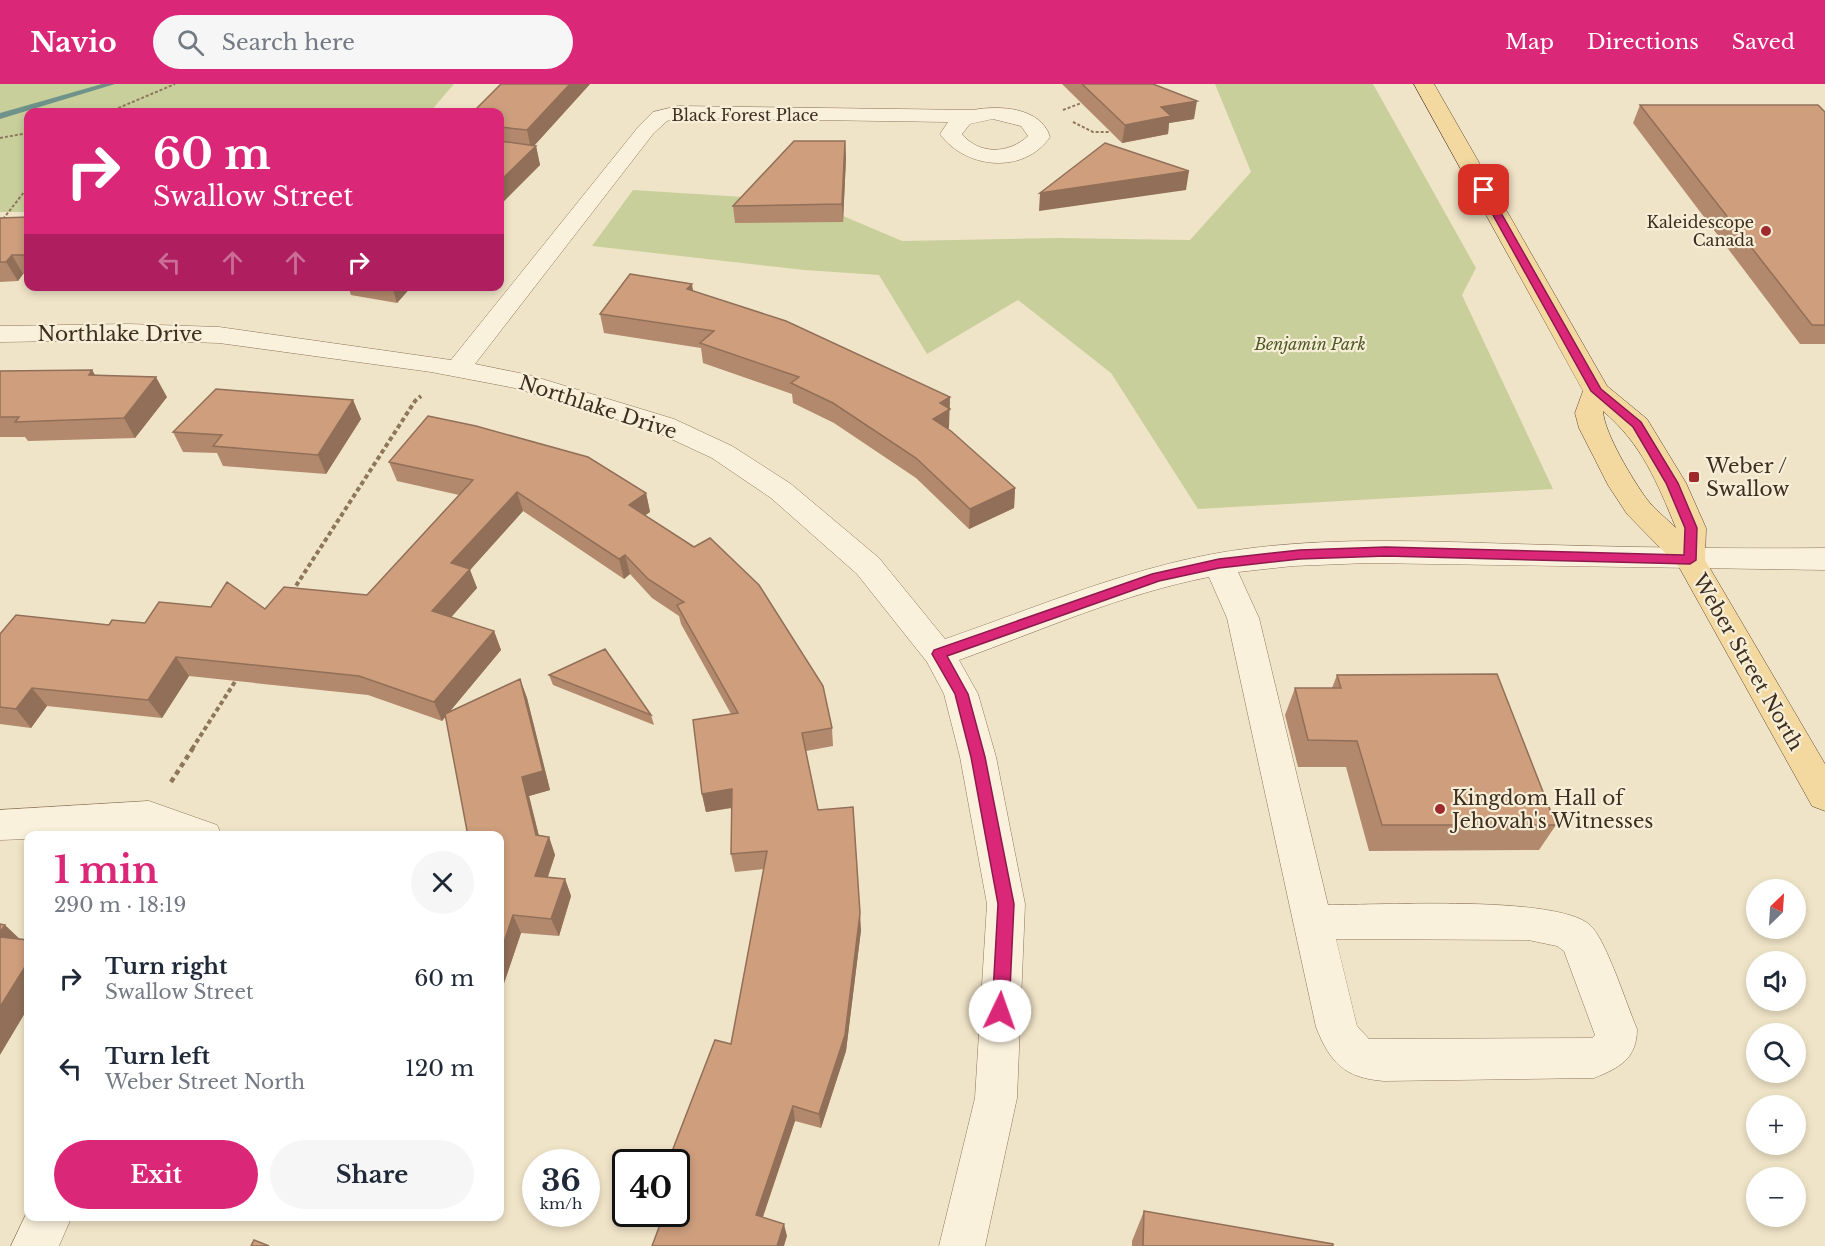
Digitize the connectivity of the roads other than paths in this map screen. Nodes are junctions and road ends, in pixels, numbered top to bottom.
1 (1424, 84) edge
2 (974, 116) junction
3 (0, 334) edge
4 (458, 368) junction
5 (1596, 391) junction
6 (1825, 558) edge
7 (1690, 560) junction
8 (1219, 564) junction
9 (939, 654) junction
10 (1825, 796) edge
11 (0, 825) edge
12 (190, 831) edge
13 (1313, 922) junction
14 (47, 1221) edge
15 (34, 1246) edge
16 (962, 1246) edge

1 - 5 main road, Weber Street North
2 - 2 street, Black Forest Place
2 - 4 street, Black Forest Place
3 - 4 street, Northlake Drive
4 - 9 street, Northlake Drive
5 - 7 main road, Weber Street North
5 - 7 main road, Weber Street North
6 - 7 street
7 - 8 street
7 - 10 main road, Weber Street North
8 - 9 street
8 - 13 street
9 - 16 street, Northlake Drive
11 - 12 street
13 - 13 street
14 - 15 street

